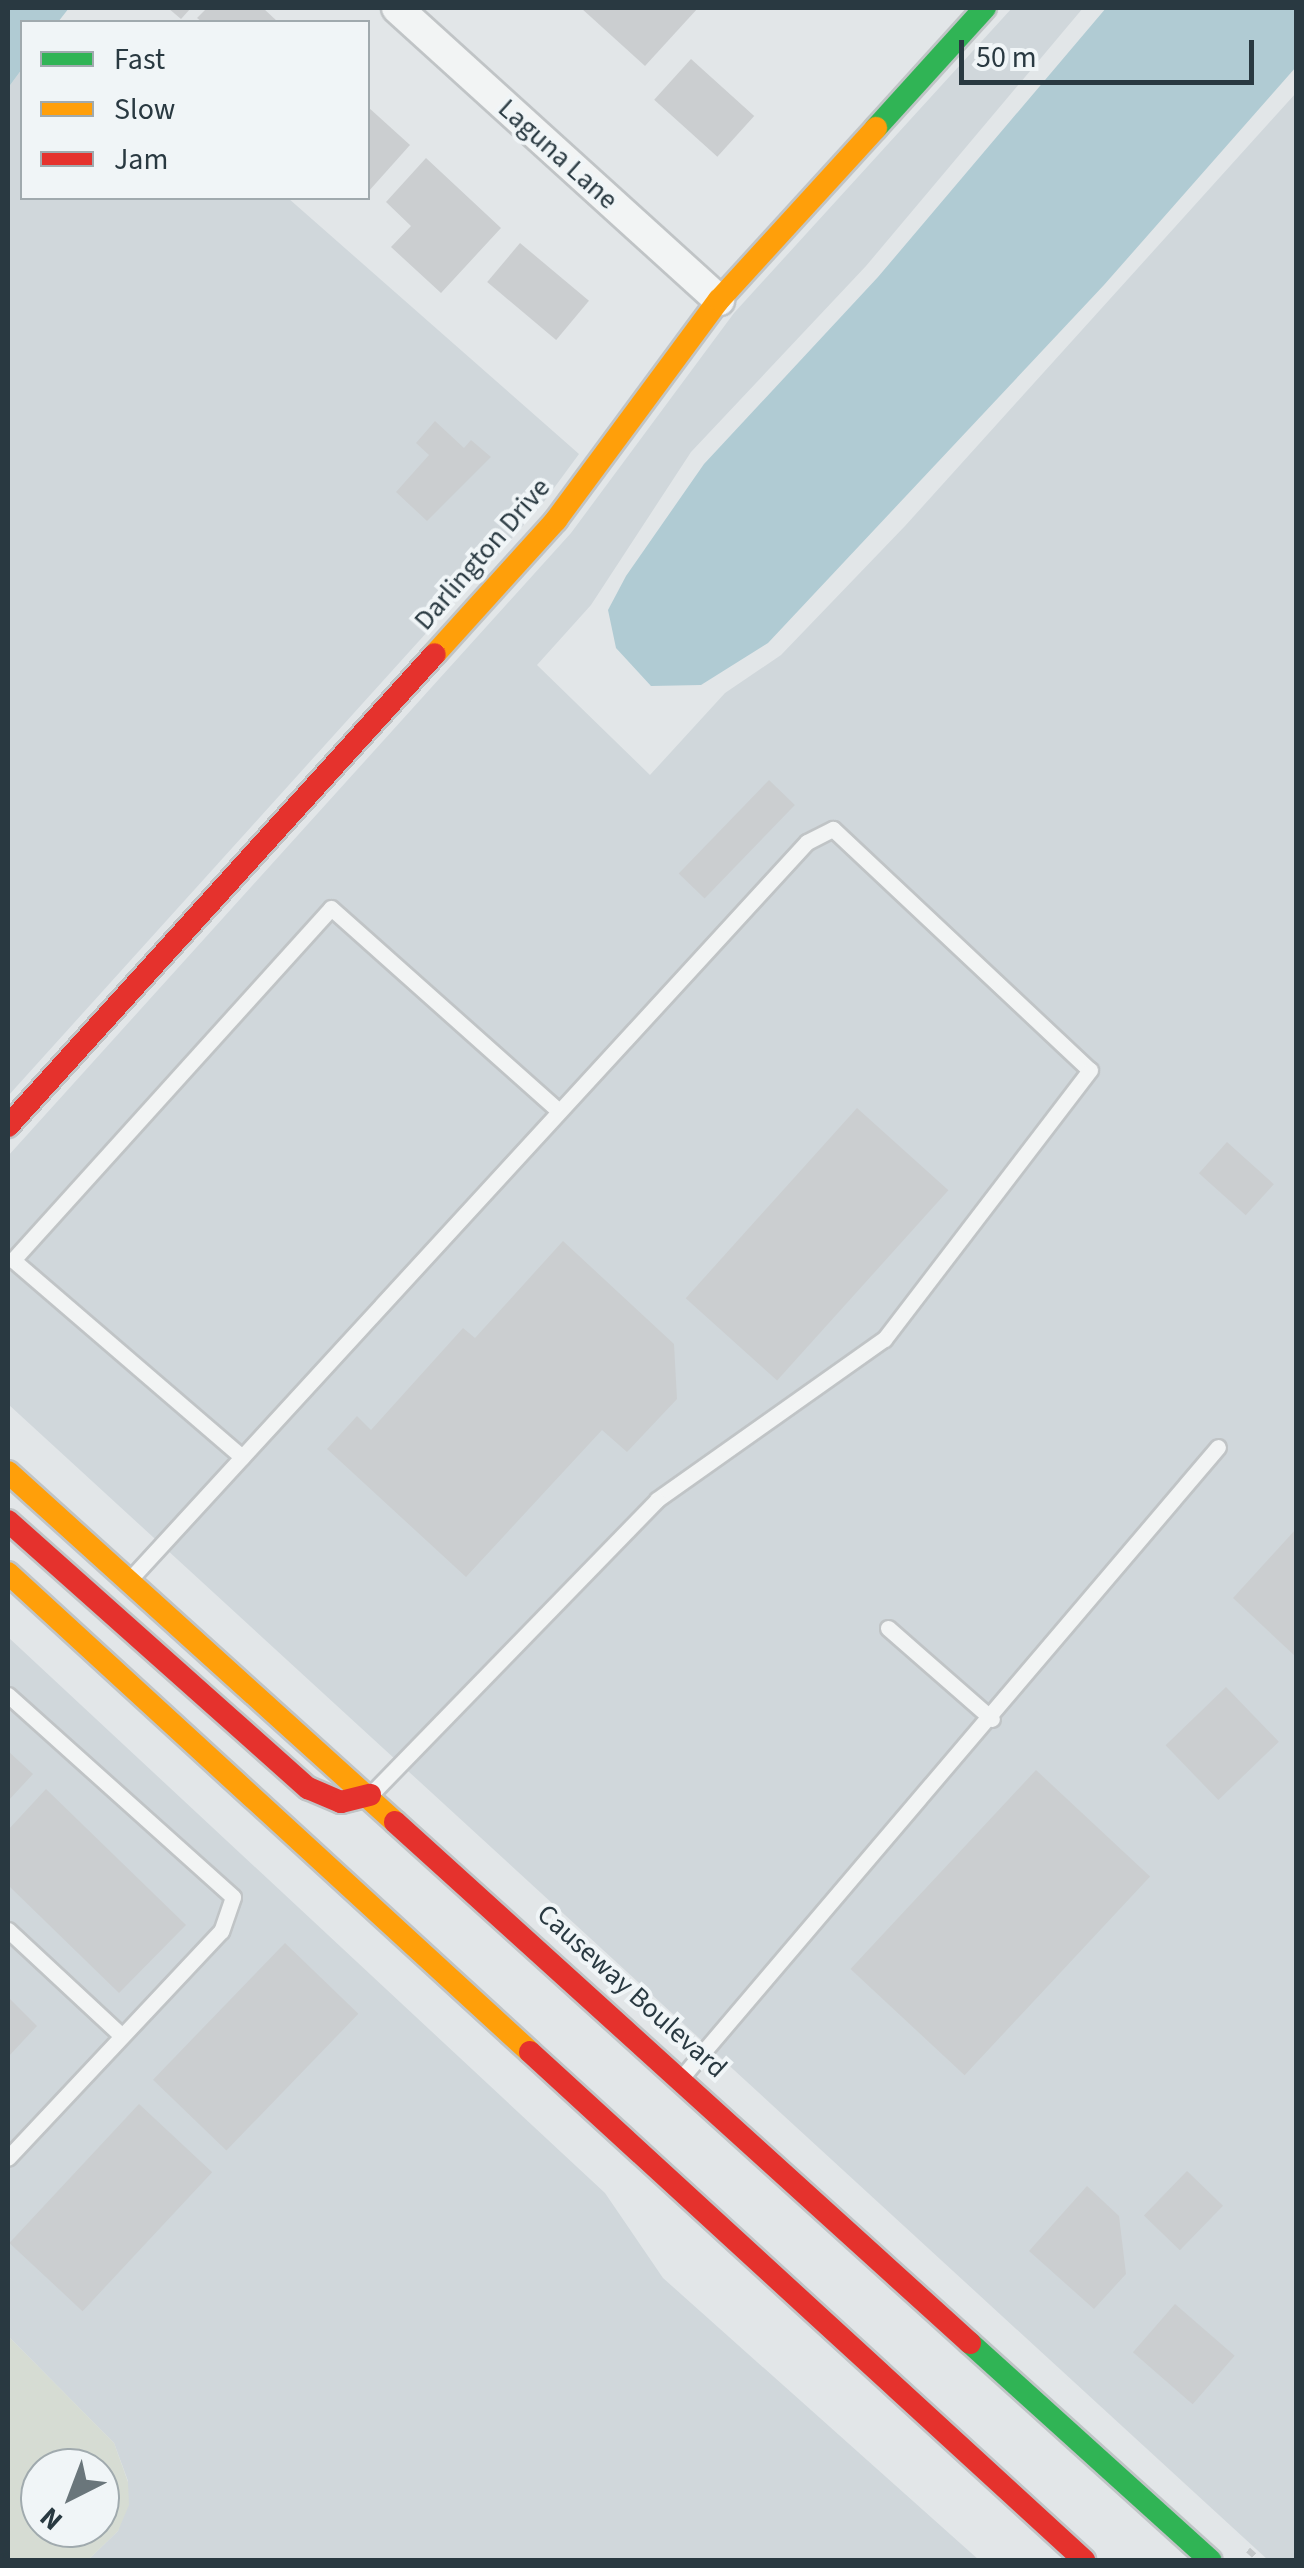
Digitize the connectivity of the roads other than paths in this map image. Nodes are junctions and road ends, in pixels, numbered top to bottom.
1 (397, 8) edge
2 (984, 8) edge
3 (719, 300) junction
4 (559, 1111) junction
5 (8, 1126) edge
6 (1218, 1447) dead end
7 (242, 1457) junction
8 (8, 1472) edge
9 (8, 1521) edge
10 (8, 1573) edge
11 (129, 1580) junction
12 (888, 1628) dead end
13 (8, 1694) edge
14 (992, 1719) junction
15 (370, 1796) junction
16 (8, 1930) edge
17 (120, 2034) junction
18 (682, 2077) junction
19 (8, 2158) edge
20 (1084, 2560) edge
21 (1210, 2560) edge

1 - 3 street, Laguna Lane
2 - 3 main road, Darlington Drive
3 - 5 main road, Darlington Drive
4 - 7 lane
4 - 7 lane
4 - 15 lane
6 - 14 lane
7 - 11 lane
8 - 11 main road, Causeway Boulevard
9 - 15 main road
10 - 20 main road
11 - 15 main road, Causeway Boulevard
12 - 14 lane
13 - 17 lane
14 - 18 lane
15 - 18 main road, Causeway Boulevard
16 - 17 lane
17 - 19 lane
18 - 21 main road, Causeway Boulevard

